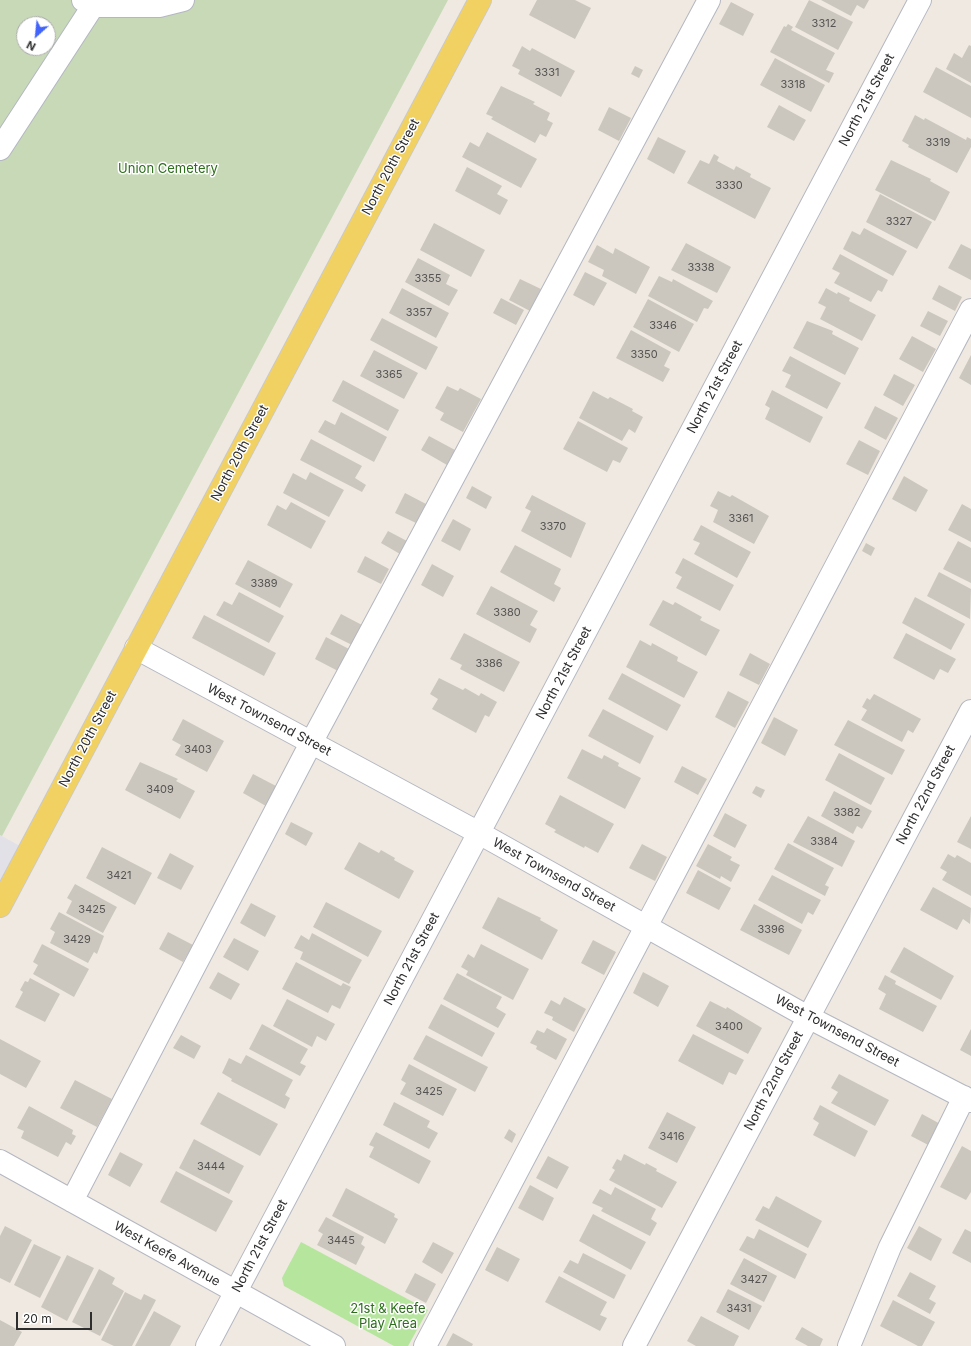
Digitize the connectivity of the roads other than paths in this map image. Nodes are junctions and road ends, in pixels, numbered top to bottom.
1 (183, 0) edge
2 (480, 0) edge
3 (709, 0) edge
4 (920, 0) edge
5 (88, 3) edge
6 (0, 149) edge
7 (971, 310) edge
8 (136, 648) junction
9 (971, 710) edge
10 (311, 743) junction
11 (479, 833) junction
12 (0, 906) edge
13 (646, 927) junction
14 (808, 1017) junction
15 (967, 1099) edge
16 (0, 1161) edge
17 (72, 1201) junction
18 (236, 1292) junction
19 (207, 1346) edge
20 (334, 1346) edge
21 (425, 1346) edge
22 (634, 1346) edge
23 (849, 1346) edge

1 - 5 street
2 - 8 main road, North 20th Street
3 - 10 street
4 - 11 street, North 21st Street
5 - 6 street
7 - 13 street
8 - 10 street, West Townsend Street
8 - 12 main road, North 20th Street
9 - 14 street, North 22nd Street
10 - 11 street, West Townsend Street
10 - 17 street
11 - 13 street, West Townsend Street
11 - 18 street, North 21st Street
13 - 14 street, West Townsend Street
13 - 21 street
14 - 15 street, West Townsend Street
14 - 22 street, North 22nd Street
15 - 23 street
16 - 17 street, West Keefe Avenue
17 - 18 street, West Keefe Avenue
18 - 19 street, North 21st Street
18 - 20 street, West Keefe Avenue

